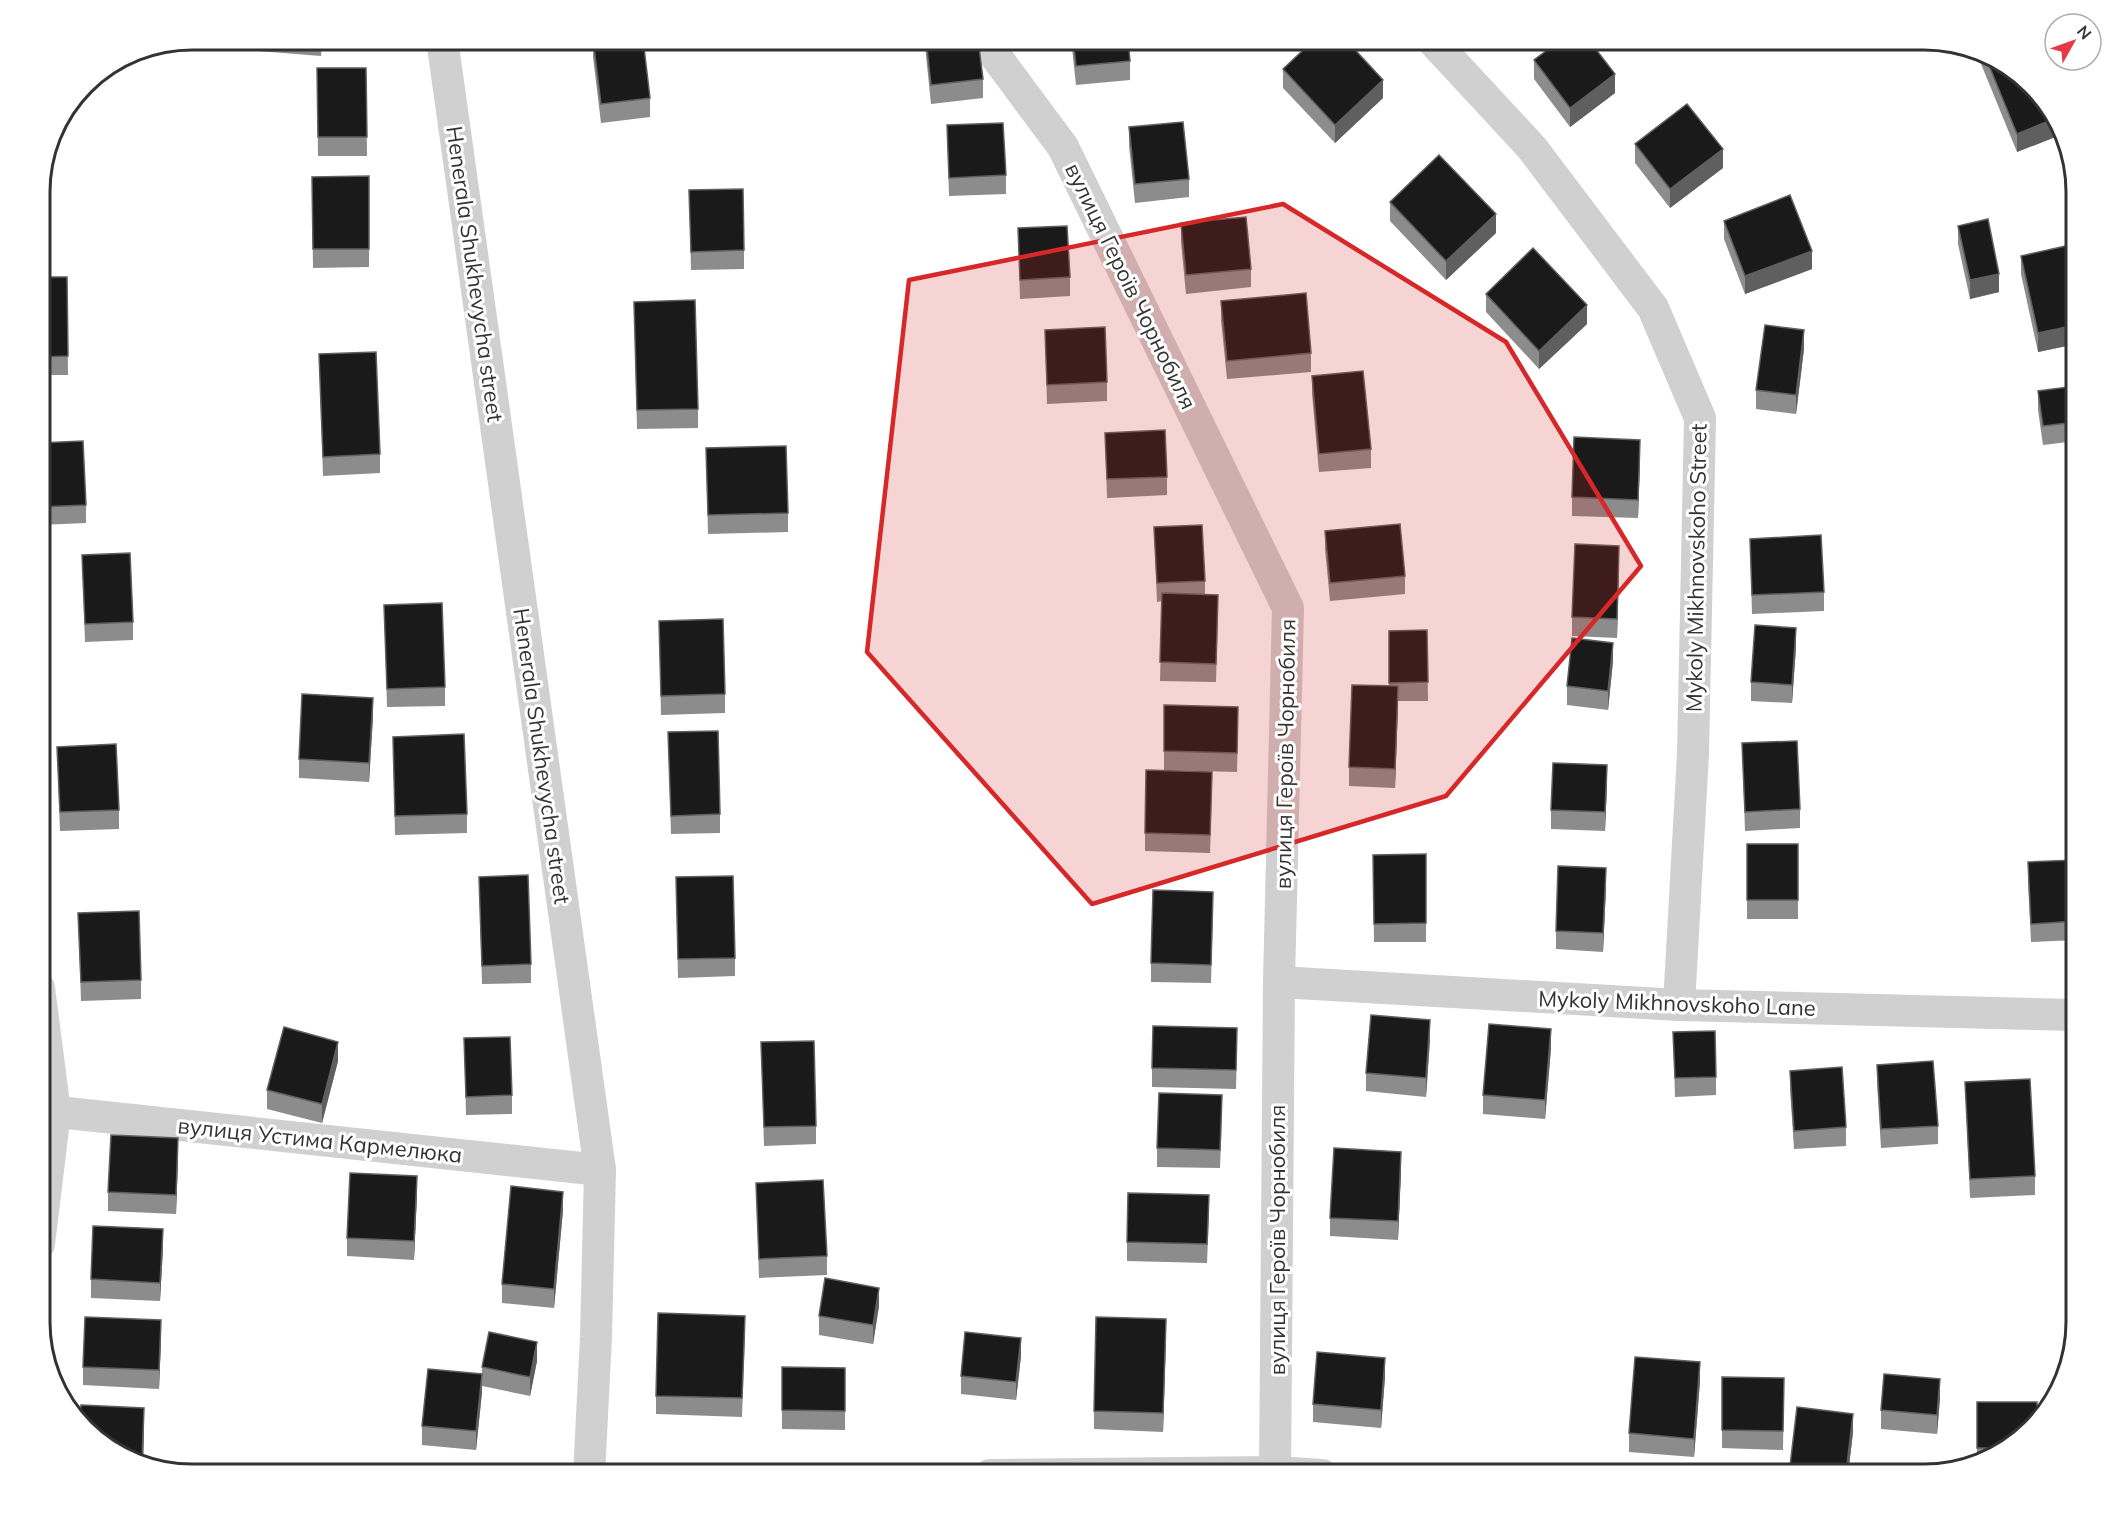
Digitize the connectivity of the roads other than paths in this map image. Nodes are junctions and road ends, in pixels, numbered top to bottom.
1 (444, 50) edge
2 (991, 50) edge
3 (1441, 50) edge
4 (1279, 982) junction
5 (1679, 1005) junction
6 (2066, 1016) edge
7 (50, 1111) edge
8 (600, 1170) junction
9 (590, 1464) edge
10 (1275, 1464) edge

1 - 8 street, Henerala Shukhevycha street
2 - 4 street, вулиця Героїв Чорнобиля
3 - 5 street, Mykoly Mikhnovskoho Street
4 - 5 street, Mykoly Mikhnovskoho Lane
4 - 10 street, вулиця Героїв Чорнобиля
5 - 6 street, Mykoly Mikhnovskoho Lane
7 - 8 street, вулиця Устима Кармелюка
8 - 9 street, Henerala Shukhevycha street

